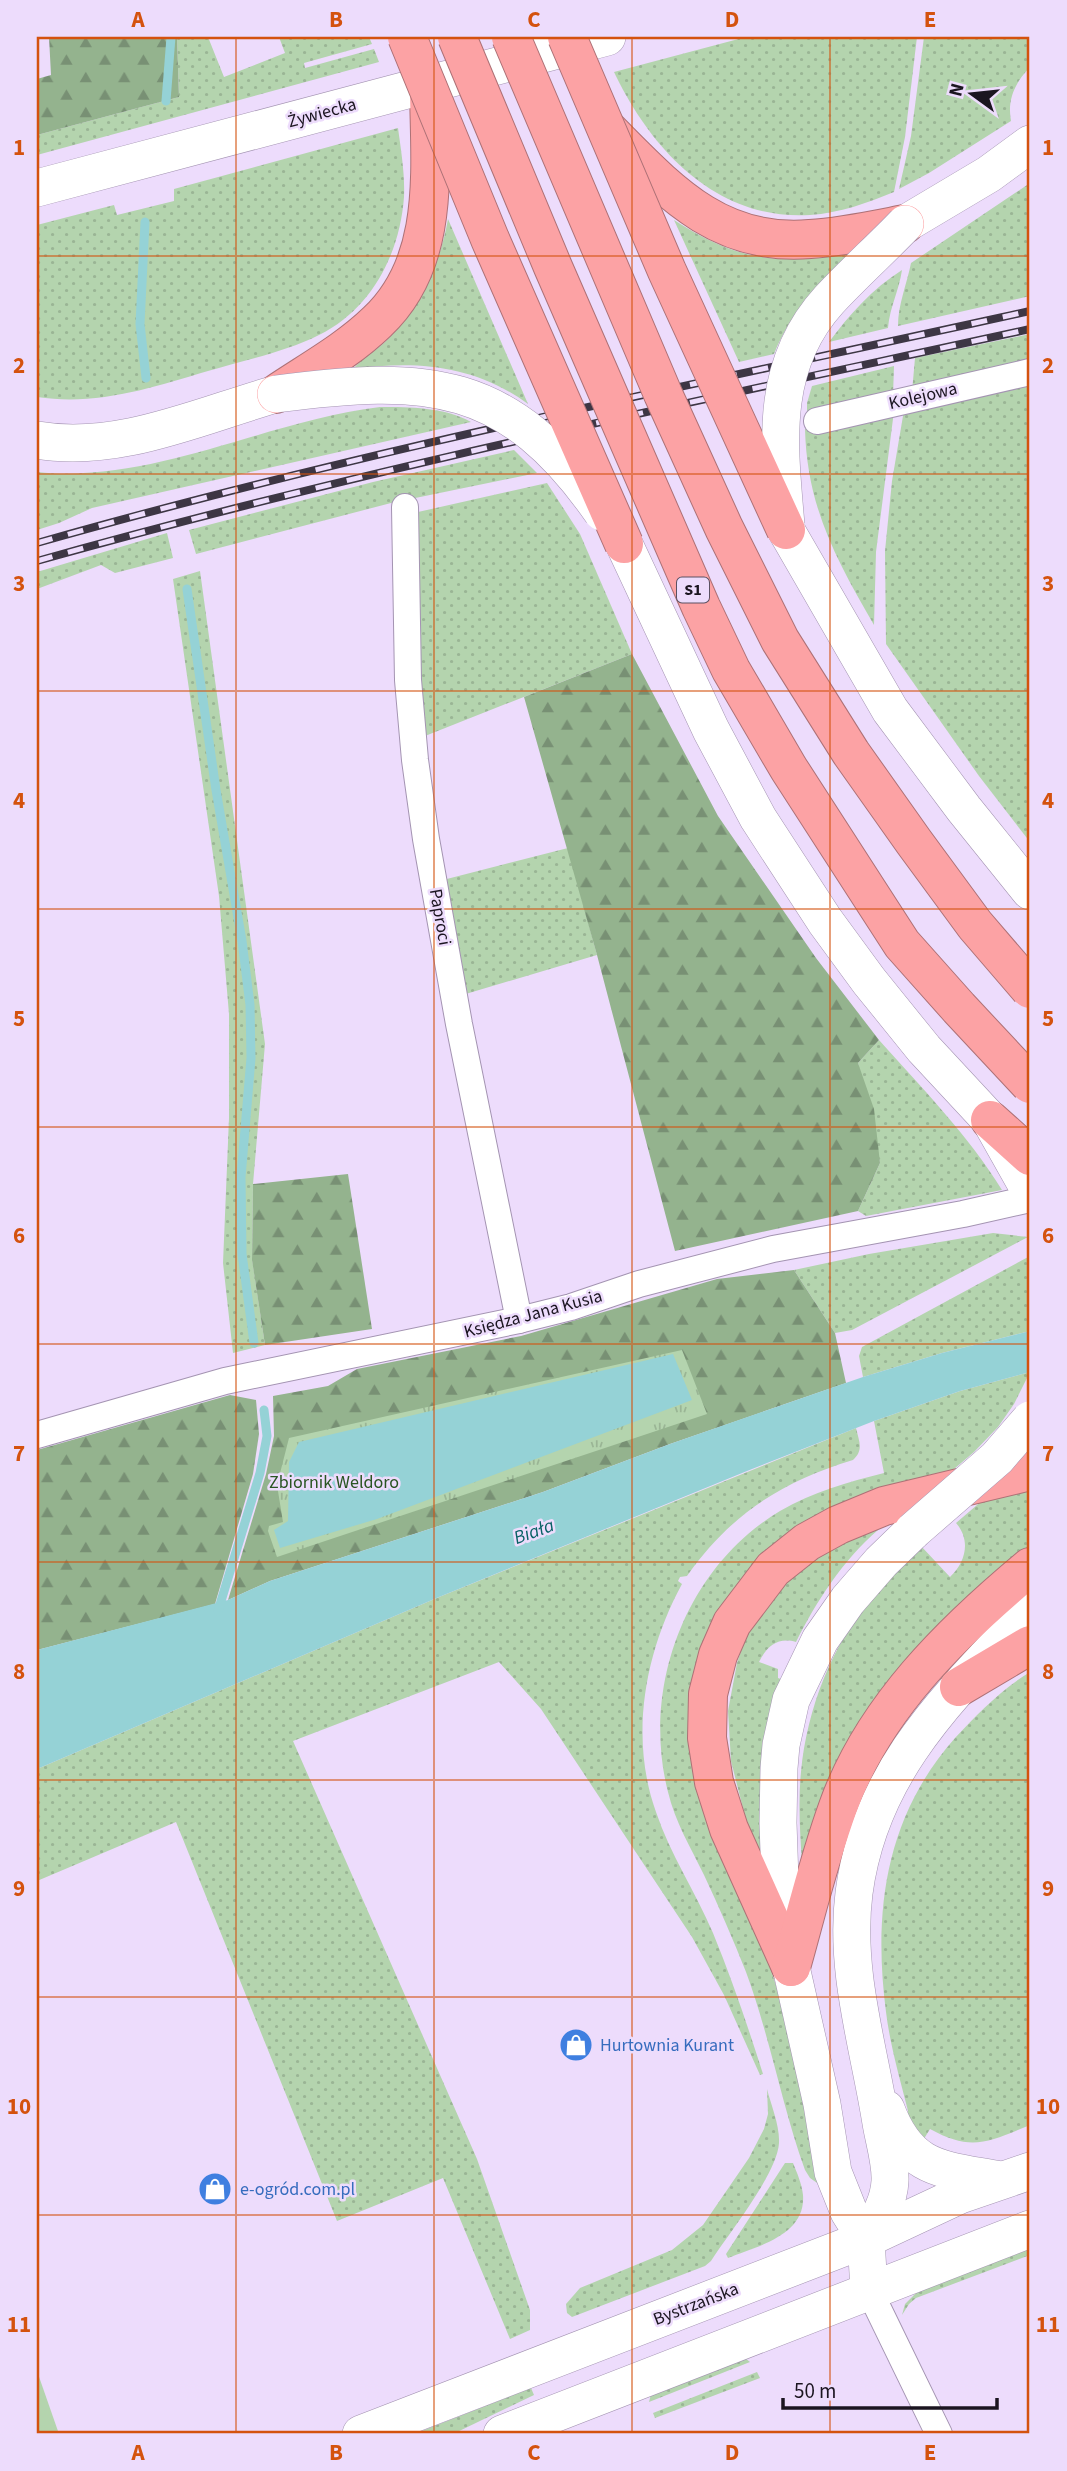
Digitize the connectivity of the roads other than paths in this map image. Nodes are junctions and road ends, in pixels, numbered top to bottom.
1 (407, 37) edge
2 (457, 37) edge
3 (511, 37) edge
4 (567, 37) edge
5 (607, 37) edge
6 (429, 87) junction
7 (603, 125) junction
8 (1030, 144) edge
9 (37, 188) edge
10 (905, 224) junction
11 (1030, 372) edge
12 (276, 394) junction
13 (817, 421) dead end
14 (37, 440) edge
15 (405, 507) dead end
16 (786, 530) junction
17 (624, 544) junction
18 (1030, 891) edge
19 (1030, 989) edge
20 (1030, 1084) edge
21 (990, 1120) junction
22 (1030, 1156) edge
23 (1030, 1191) edge
24 (1030, 1199) edge
25 (519, 1320) junction
26 (1030, 1420) edge
27 (37, 1434) edge
28 (1030, 1471) edge
29 (1030, 1567) edge
30 (1030, 1611) edge
31 (1030, 1645) edge
32 (959, 1687) junction
33 (791, 1967) junction
34 (874, 2075) junction
35 (1017, 2175) edge
36 (1030, 2229) edge
37 (866, 2239) junction
38 (869, 2290) junction
39 (361, 2434) edge
40 (502, 2434) edge
41 (939, 2434) edge

1 - 6 highway, bridge
2 - 20 highway, S1, bridge
3 - 19 highway, bridge
4 - 7 highway, bridge
5 - 9 main road, Żywiecka
6 - 12 highway, bridge
6 - 17 highway, bridge
7 - 10 highway, bridge
7 - 16 highway, bridge
8 - 10 main road
10 - 16 main road, bridge
11 - 13 street, Kolejowa
12 - 14 main road
12 - 17 main road, bridge
15 - 25 street, Paproci
16 - 18 main road
17 - 21 main road
21 - 22 highway
21 - 23 main road
24 - 25 street, Księdza Jana Kusia
25 - 27 street, Księdza Jana Kusia
26 - 33 main road, bridge
28 - 33 highway
29 - 33 highway
30 - 32 main road
31 - 32 highway
32 - 34 main road
33 - 37 main road
34 - 35 main road
34 - 37 main road
35 - 37 main road, Bystrzańska
36 - 38 main road
37 - 38 main road
37 - 39 main road, Bystrzańska
38 - 40 main road
38 - 41 street

